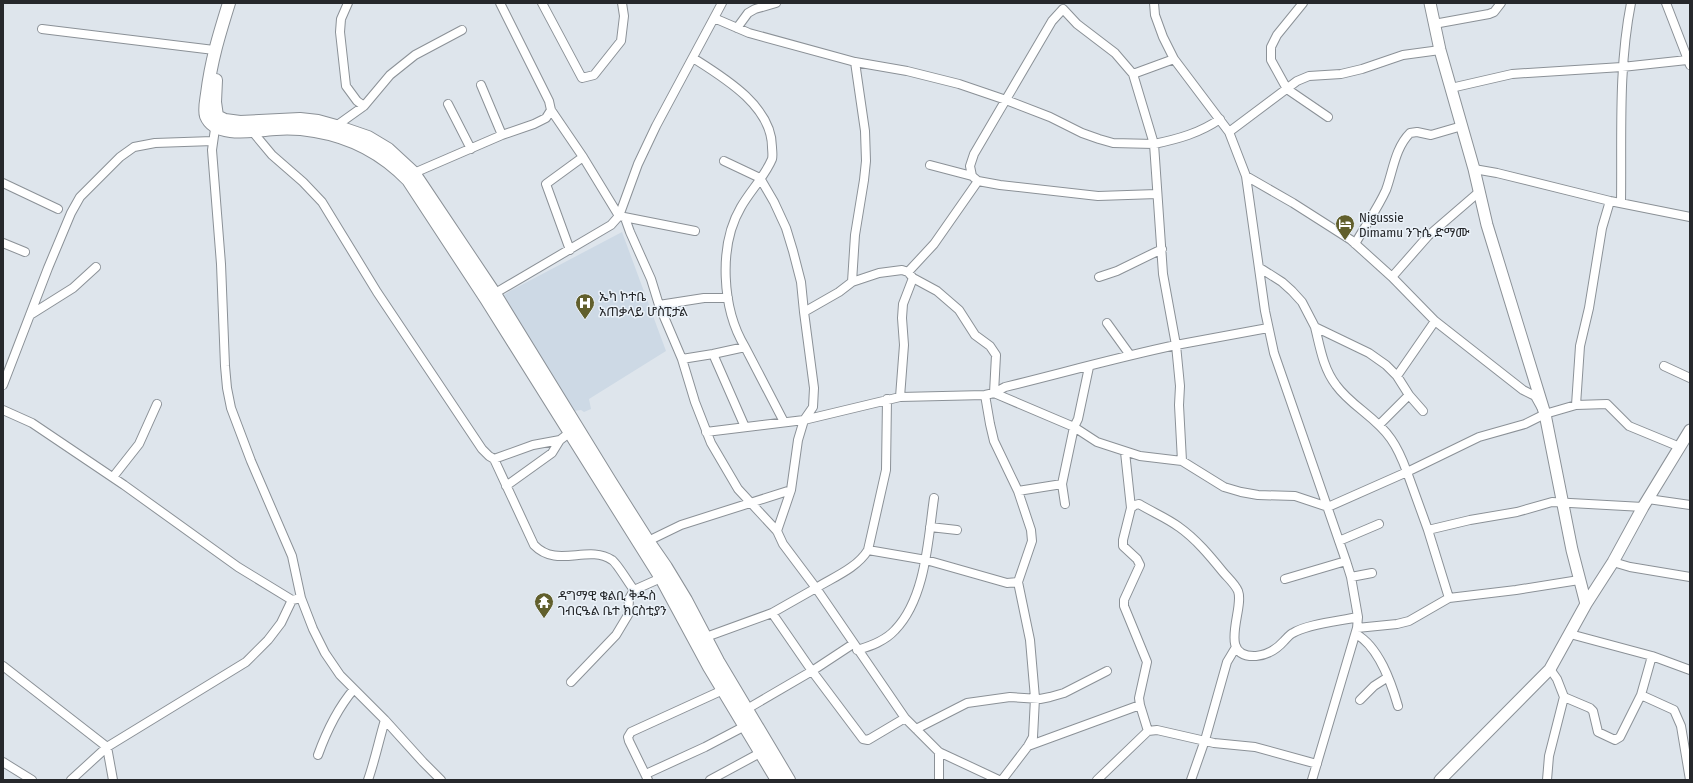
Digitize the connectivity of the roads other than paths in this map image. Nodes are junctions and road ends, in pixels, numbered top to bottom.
1 (229, 3) edge
2 (238, 3) edge
3 (348, 3) edge
4 (500, 3) edge
5 (542, 3) edge
6 (622, 3) edge
7 (722, 3) edge
8 (776, 3) edge
9 (1154, 3) edge
10 (1303, 3) edge
11 (1430, 3) edge
12 (1501, 3) edge
13 (1631, 3) edge
14 (1666, 3) edge
15 (1064, 6) edge
16 (714, 18) junction
17 (1434, 24) junction
18 (737, 28) junction
19 (42, 29) dead end
20 (462, 30) dead end
21 (214, 50) junction
22 (1440, 50) junction
23 (693, 58) junction
24 (1174, 59) junction
25 (855, 62) junction
26 (1689, 63) edge
27 (1622, 67) junction
28 (1133, 74) junction
29 (481, 85) dead end
30 (1451, 88) junction
31 (1286, 89) junction
32 (1006, 100) junction
33 (448, 104) dead end
34 (364, 106) junction
35 (552, 110) junction
36 (1328, 118) dead end
37 (1220, 119) junction
38 (216, 121) junction
39 (336, 126) junction
40 (1462, 126) junction
41 (252, 131) junction
42 (1229, 132) junction
43 (502, 135) junction
44 (213, 142) junction
45 (1154, 144) junction
46 (471, 149) junction
47 (583, 157) junction
48 (724, 161) dead end
49 (930, 165) dead end
50 (1474, 169) junction
51 (414, 173) junction
52 (1246, 176) junction
53 (760, 178) junction
54 (975, 178) junction
55 (3, 183) edge
56 (1479, 192) junction
57 (1157, 194) junction
58 (1610, 201) junction
59 (1621, 203) junction
60 (58, 209) dead end
61 (622, 217) junction
62 (1690, 218) edge
63 (695, 231) dead end
64 (3, 243) edge
65 (1355, 244) junction
66 (1162, 249) junction
67 (570, 250) junction
68 (25, 252) dead end
69 (96, 267) dead end
70 (1260, 268) junction
71 (911, 275) junction
72 (1099, 277) dead end
73 (1392, 277) junction
74 (852, 282) junction
75 (490, 296) junction
76 (728, 298) junction
77 (659, 305) junction
78 (804, 312) junction
79 (30, 315) junction
80 (1435, 321) junction
81 (1106, 323) dead end
82 (1315, 327) junction
83 (1268, 328) junction
84 (1176, 345) junction
85 (745, 347) junction
86 (713, 354) junction
87 (1130, 355) junction
88 (682, 359) junction
89 (1664, 366) dead end
90 (1089, 367) junction
91 (1397, 376) junction
92 (1690, 378) edge
93 (3, 385) edge
94 (994, 393) junction
95 (985, 395) junction
96 (1410, 396) junction
97 (900, 397) junction
98 (887, 399) junction
99 (157, 404) dead end
100 (1576, 405) junction
101 (3, 410) edge
102 (1423, 411) dead end
103 (1545, 414) junction
104 (804, 420) junction
105 (784, 422) junction
106 (1379, 425) junction
107 (745, 427) junction
108 (1074, 427) junction
109 (1690, 430) edge
110 (706, 432) junction
111 (568, 433) junction
112 (1680, 447) junction
113 (1125, 452) junction
114 (494, 459) junction
115 (1182, 462) junction
116 (1407, 472) junction
117 (113, 477) junction
118 (1062, 484) junction
119 (506, 486) junction
120 (791, 490) junction
121 (1018, 492) junction
122 (934, 498) dead end
123 (752, 503) junction
124 (1563, 503) junction
125 (1646, 503) junction
126 (1065, 504) dead end
127 (1690, 505) edge
128 (1328, 507) junction
129 (1132, 508) junction
130 (1379, 524) dead end
131 (930, 527) junction
132 (957, 530) dead end
133 (1428, 530) junction
134 (777, 531) junction
135 (648, 541) junction
136 (1339, 541) junction
137 (868, 550) junction
138 (926, 560) junction
139 (1346, 561) junction
140 (1613, 562) junction
141 (1372, 573) dead end
142 (1351, 577) junction
143 (1690, 577) edge
144 (661, 578) junction
145 (1285, 578) dead end
146 (1579, 580) junction
147 (1018, 582) junction
148 (816, 588) junction
149 (634, 590) junction
150 (301, 598) junction
151 (1449, 598) junction
152 (292, 600) junction
153 (1586, 604) junction
154 (772, 612) junction
155 (1358, 617) junction
156 (1356, 631) junction
157 (1570, 634) junction
158 (706, 637) junction
159 (855, 647) junction
160 (1236, 647) junction
161 (1652, 656) junction
162 (3, 666) edge
163 (1550, 669) junction
164 (1690, 670) edge
165 (812, 671) junction
166 (1107, 672) dead end
167 (1388, 677) junction
168 (570, 682) dead end
169 (354, 689) junction
170 (723, 690) junction
171 (1642, 694) junction
172 (1564, 697) junction
173 (1035, 698) junction
174 (1360, 700) dead end
175 (1140, 706) junction
176 (1398, 706) dead end
177 (746, 708) junction
178 (905, 718) junction
179 (385, 720) junction
180 (745, 726) junction
181 (916, 729) junction
182 (1148, 731) junction
183 (1205, 740) junction
184 (1028, 746) junction
185 (108, 747) junction
186 (939, 752) junction
187 (760, 753) junction
188 (318, 755) dead end
189 (3, 762) edge
190 (1317, 764) junction
191 (647, 777) edge
192 (32, 780) edge
193 (71, 780) edge
194 (113, 780) edge
195 (368, 780) edge
196 (441, 780) edge
197 (710, 780) edge
198 (779, 780) edge
199 (939, 780) edge
200 (1001, 780) edge
201 (1097, 780) edge
202 (1191, 780) edge
203 (1312, 780) edge
204 (1440, 780) edge
205 (1547, 780) edge
206 (1690, 780) edge

1 - 21 main road
2 - 38 main road
3 - 34 street
4 - 35 street
5 - 6 street
7 - 16 street
8 - 18 street
9 - 24 street
10 - 31 street
11 - 17 street
12 - 17 street
13 - 27 street
14 - 26 street
15 - 28 street
15 - 32 street
16 - 18 street
16 - 23 street
17 - 22 street
18 - 25 street
19 - 21 street
20 - 34 street
21 - 38 main road
22 - 30 street
22 - 31 street
23 - 53 street
23 - 61 street
24 - 28 street
24 - 37 street
25 - 32 street
25 - 74 street
26 - 27 street
27 - 30 street
27 - 59 street
28 - 45 street
29 - 43 street
30 - 40 street
31 - 36 street
31 - 42 street
32 - 45 street
32 - 54 street
33 - 46 street
34 - 39 street
35 - 43 street
35 - 47 street
37 - 42 street
37 - 45 street
38 - 39 main road
38 - 41 main road
38 - 44 street
39 - 51 main road
40 - 50 street
40 - 65 street
41 - 75 main road
41 - 114 street
42 - 52 street
43 - 46 street
44 - 79 street
44 - 150 street
45 - 57 street
46 - 51 street
47 - 61 street
47 - 67 street
48 - 53 street
49 - 54 street
50 - 56 street
50 - 58 street
51 - 75 main road
52 - 65 street
52 - 70 street
53 - 76 street
53 - 78 street
54 - 57 street
54 - 71 street
55 - 60 street
56 - 73 street
56 - 103 street
57 - 66 street
58 - 59 street
58 - 100 street
59 - 62 street
61 - 63 street
61 - 67 street
61 - 77 street
64 - 68 street
65 - 73 street
66 - 72 street
66 - 84 street
67 - 75 street
69 - 79 street
70 - 82 street
70 - 83 street
71 - 74 street
71 - 94 street
71 - 97 street
73 - 80 street
74 - 78 street
75 - 111 main road
76 - 77 street
76 - 85 street
77 - 88 street
78 - 104 street
79 - 93 street
80 - 91 street
80 - 103 street
81 - 87 street
82 - 91 street
82 - 106 street
83 - 84 street
83 - 128 street
84 - 87 street
84 - 115 street
85 - 86 street
85 - 105 street
86 - 88 street
86 - 107 street
87 - 90 street
88 - 110 street
89 - 92 street
90 - 94 street
90 - 108 street
91 - 96 street
94 - 95 street
94 - 108 street
95 - 97 street
95 - 121 street
96 - 102 street
96 - 106 street
97 - 98 street
98 - 104 street
98 - 137 street
99 - 117 street
100 - 103 street
100 - 112 street
101 - 117 street
103 - 116 street
103 - 124 street
104 - 105 street
104 - 120 street
105 - 107 street
106 - 116 street
107 - 110 street
108 - 113 street
108 - 118 street
109 - 112 street
110 - 123 street
111 - 114 street
111 - 119 street
111 - 135 main road
111 - 144 main road
112 - 125 street
113 - 115 street
113 - 129 street
114 - 119 street
115 - 128 street
116 - 128 street
116 - 133 street
117 - 152 street
118 - 121 street
118 - 126 street
119 - 149 street
120 - 123 street
120 - 134 street
121 - 147 street
122 - 131 street
123 - 134 street
123 - 135 street
124 - 125 street
124 - 133 street
124 - 146 street
125 - 127 street
125 - 140 street
128 - 136 street
129 - 160 street
129 - 175 street
130 - 136 street
131 - 132 street
131 - 138 street
133 - 151 street
134 - 148 street
135 - 158 main road
136 - 139 street
137 - 138 street
137 - 148 street
138 - 147 street
138 - 159 street
139 - 142 street
139 - 145 street
140 - 143 street
140 - 153 street
141 - 142 street
142 - 155 street
144 - 149 street
144 - 170 main road
146 - 151 street
146 - 153 street
147 - 173 street
148 - 154 street
148 - 159 street
149 - 168 street
150 - 152 street
150 - 169 street
151 - 156 street
152 - 185 street
153 - 157 street
154 - 158 street
154 - 165 street
155 - 156 street
155 - 160 street
156 - 167 street
156 - 190 street
157 - 161 street
157 - 163 street
158 - 177 main road
159 - 165 street
159 - 178 street
160 - 183 street
161 - 164 street
161 - 171 street
162 - 185 street
163 - 172 street
163 - 204 street
165 - 177 street
165 - 178 street
166 - 173 street
167 - 174 street
167 - 176 street
169 - 179 street
169 - 188 street
170 - 180 main road
170 - 191 street
171 - 172 street
171 - 206 street
172 - 205 street
173 - 181 street
173 - 184 street
175 - 182 street
175 - 184 street
177 - 198 main road
178 - 181 street
179 - 195 street
179 - 196 street
180 - 187 main road
180 - 191 street
181 - 186 street
182 - 183 street
182 - 201 street
183 - 190 street
183 - 202 street
184 - 200 street
185 - 193 street
185 - 194 street
186 - 199 street
186 - 200 street
187 - 197 street
187 - 198 main road
189 - 192 street
190 - 203 street

